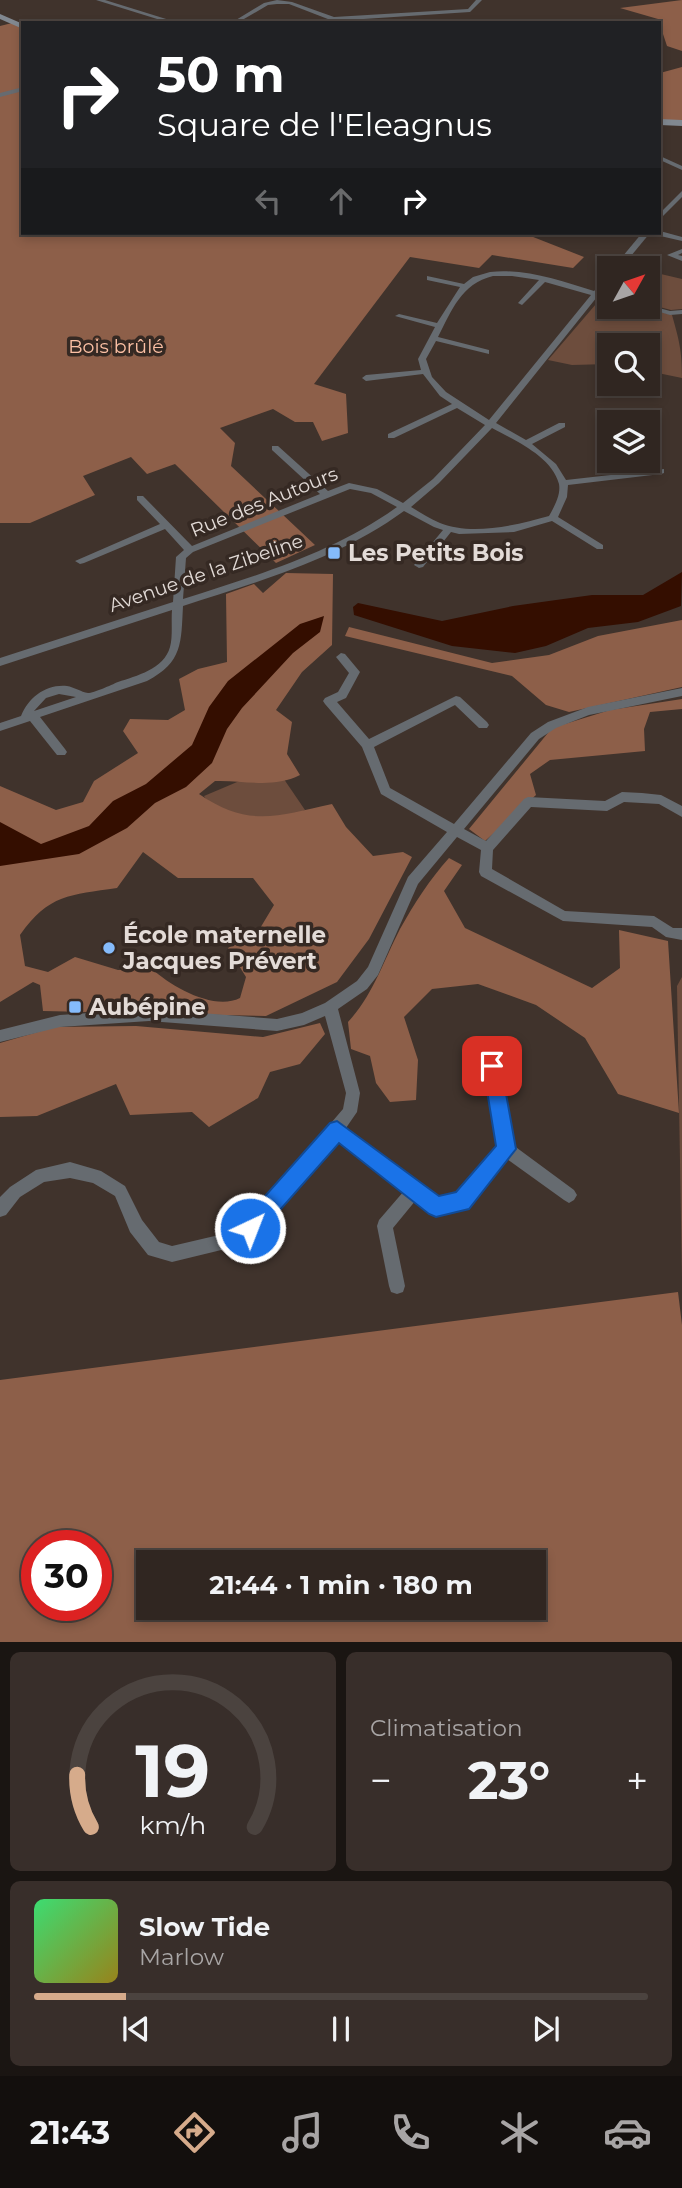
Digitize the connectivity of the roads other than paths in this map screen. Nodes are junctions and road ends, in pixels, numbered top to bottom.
1 (99, 0) edge
2 (479, 0) edge
3 (0, 16) edge
4 (170, 21) edge
5 (236, 21) edge
6 (21, 26) edge
7 (21, 90) edge
8 (0, 95) edge
9 (661, 122) edge
10 (682, 122) edge
11 (661, 158) edge
12 (680, 166) edge
13 (661, 172) edge
14 (682, 193) edge
15 (661, 217) edge
16 (661, 234) edge
17 (644, 235) edge
18 (682, 239) edge
19 (682, 251) edge
20 (627, 256) edge
21 (682, 259) edge
22 (430, 278) dead end
23 (543, 279) junction
24 (464, 286) junction
25 (596, 293) joint
26 (522, 303) dead end
27 (660, 310) edge
28 (682, 312) edge
29 (399, 316) dead end
30 (440, 326) junction
31 (434, 338) junction
32 (486, 352) dead end
33 (422, 372) junction
34 (366, 378) dead end
35 (457, 405) junction
36 (490, 422) junction
37 (562, 425) dead end
38 (391, 436) dead end
39 (525, 444) junction
40 (275, 448) dead end
41 (661, 471) dead end
42 (564, 483) junction
43 (325, 494) junction
44 (139, 498) dead end
45 (404, 507) junction
46 (552, 518) junction
47 (166, 525) junction
48 (449, 528) junction
49 (600, 547) dead end
50 (190, 550) junction
51 (79, 561) dead end
52 (419, 565) dead end
53 (179, 604) junction
54 (341, 657) dead end
55 (0, 662) edge
56 (682, 692) edge
57 (87, 697) junction
58 (29, 717) junction
59 (483, 725) dead end
60 (0, 727) edge
61 (367, 745) junction
62 (61, 752) dead end
63 (682, 812) edge
64 (455, 831) junction
65 (487, 848) junction
66 (682, 934) edge
67 (330, 1007) junction
68 (0, 1036) edge
69 (492, 1066) dead end
70 (337, 1130) junction
71 (506, 1149) junction
72 (413, 1192) junction
73 (569, 1195) dead end
74 (0, 1209) edge
75 (397, 1286) dead end

1 - 4 street
2 - 5 street
3 - 6 main road
7 - 8 street
9 - 10 main road
11 - 12 street
12 - 13 street
14 - 15 street
16 - 18 street
17 - 20 street
19 - 21 street
22 - 24 street
23 - 24 street
23 - 25 street
23 - 26 street
24 - 30 street
25 - 36 street, Avenue de la Zibeline
27 - 28 street
29 - 30 street
30 - 31 street
31 - 32 street
31 - 33 street
33 - 34 street
33 - 35 street
35 - 36 street
35 - 38 street
36 - 39 street
36 - 45 street, Avenue de la Zibeline
37 - 39 street
39 - 42 street
40 - 43 street
41 - 42 street
42 - 46 street
43 - 45 street, Rue des Autours
43 - 50 street, Rue des Autours
44 - 47 street
45 - 48 street, Rue des Autours
45 - 53 street, Avenue de la Zibeline
46 - 48 street
46 - 49 street
47 - 50 street
47 - 51 street
48 - 52 street
50 - 53 street, Rue des Autours
53 - 55 street, Avenue de la Zibeline
53 - 57 street, Rue des Autours
54 - 61 street
56 - 64 street
57 - 58 street, Rue des Autours
57 - 58 street
58 - 60 street, Rue des Autours
58 - 62 street
59 - 61 street
61 - 64 street
63 - 65 street
64 - 65 street
64 - 67 street
65 - 66 street
67 - 68 street
67 - 70 street
69 - 71 street
70 - 72 street
70 - 74 street
71 - 72 street
71 - 73 street
72 - 75 street

